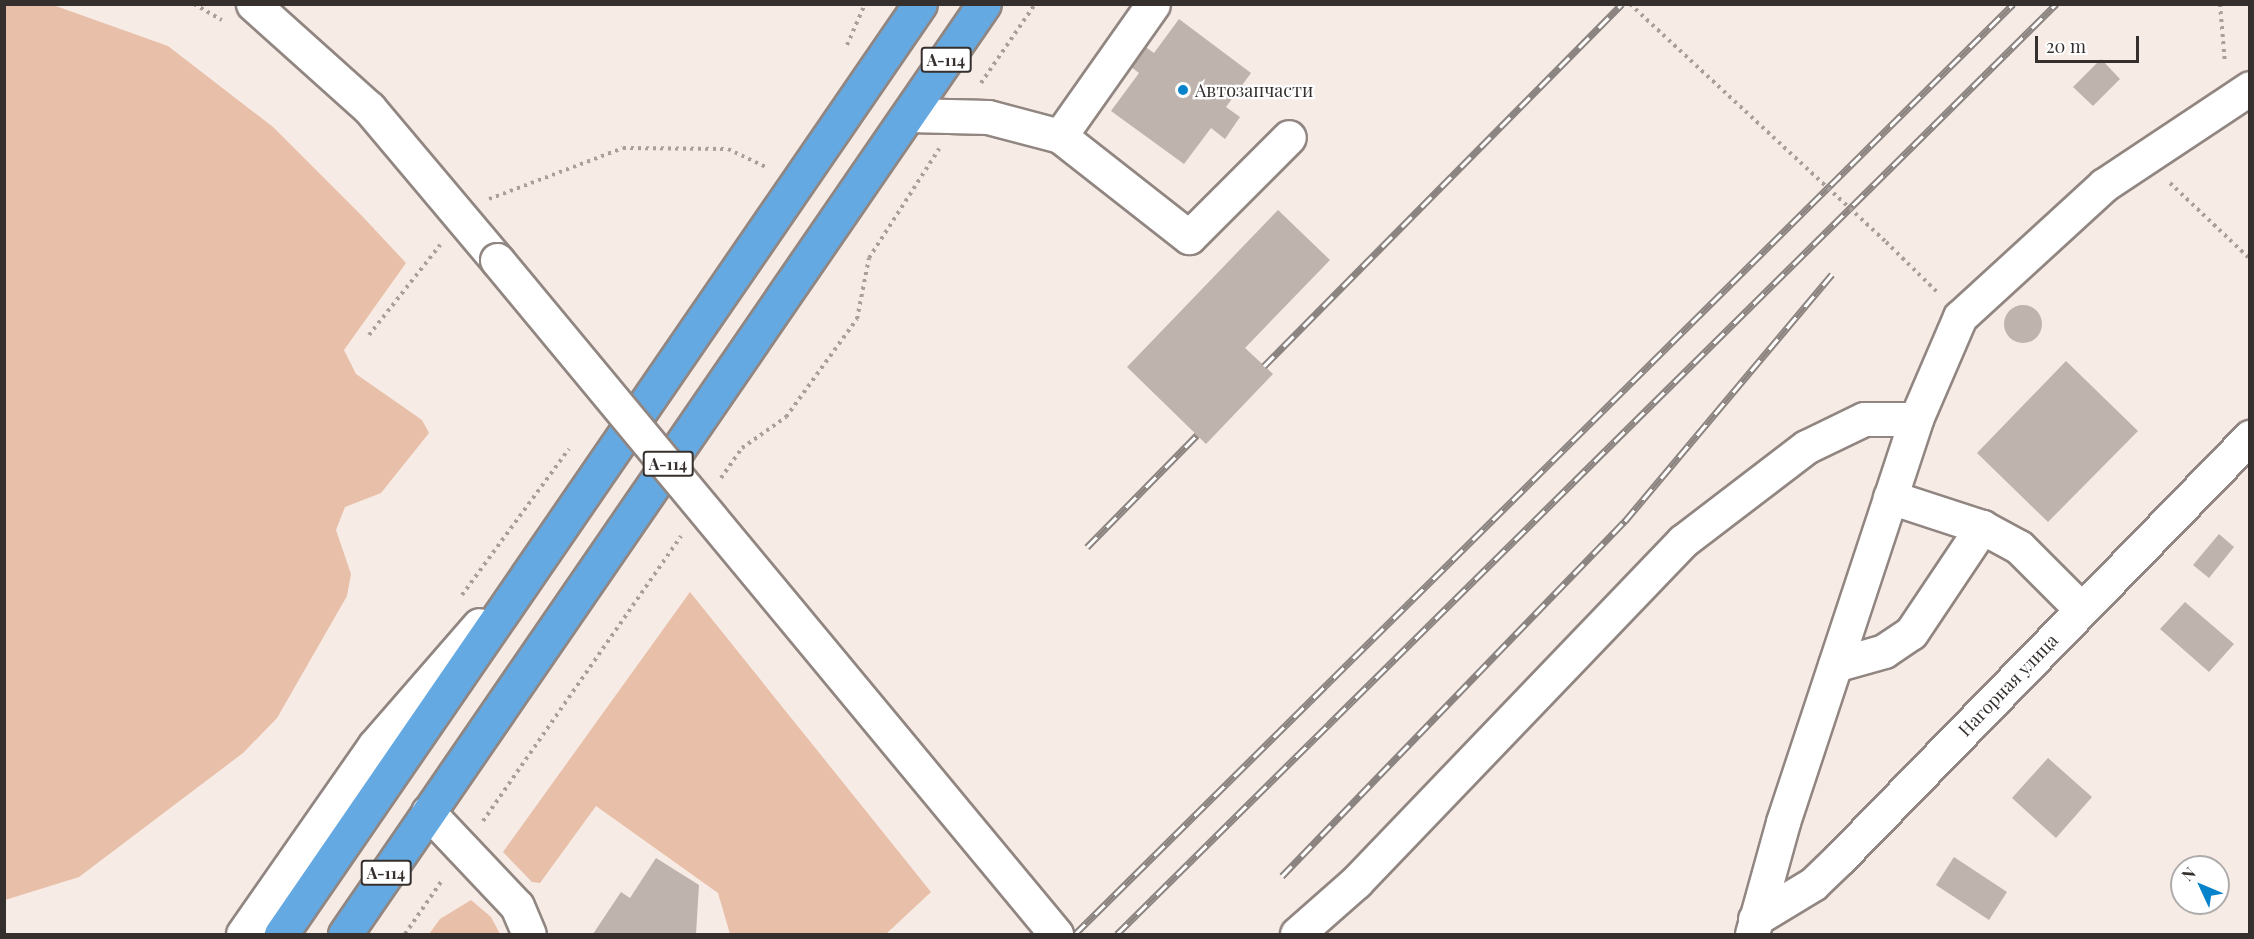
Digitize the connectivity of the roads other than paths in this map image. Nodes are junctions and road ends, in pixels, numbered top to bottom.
1 (253, 4) edge
2 (920, 4) edge
3 (984, 4) edge
4 (1153, 4) edge
5 (2239, 94) edge
6 (909, 116) junction
7 (1060, 136) junction
8 (1289, 137) dead end
9 (1916, 419) junction
10 (2250, 437) edge
11 (1890, 497) junction
12 (1982, 527) junction
13 (557, 535) junction
14 (2081, 609) junction
15 (1835, 665) junction
16 (428, 812) junction
17 (1754, 927) edge
18 (243, 934) edge
19 (282, 934) edge
20 (345, 934) edge
21 (529, 934) edge
22 (1056, 934) edge
23 (1297, 934) edge

1 - 22 street, bridge
2 - 13 highway, А-114
3 - 6 highway, А-114
4 - 7 street
5 - 9 street
6 - 7 street
6 - 16 highway, А-114
7 - 8 street
9 - 11 street
9 - 23 street
10 - 14 street, Нагорная улица
11 - 12 street
11 - 15 street
12 - 14 street
12 - 15 street
13 - 18 street
13 - 19 highway, А-114
14 - 17 street, Нагорная улица
15 - 17 street
16 - 20 highway, А-114
16 - 21 street

